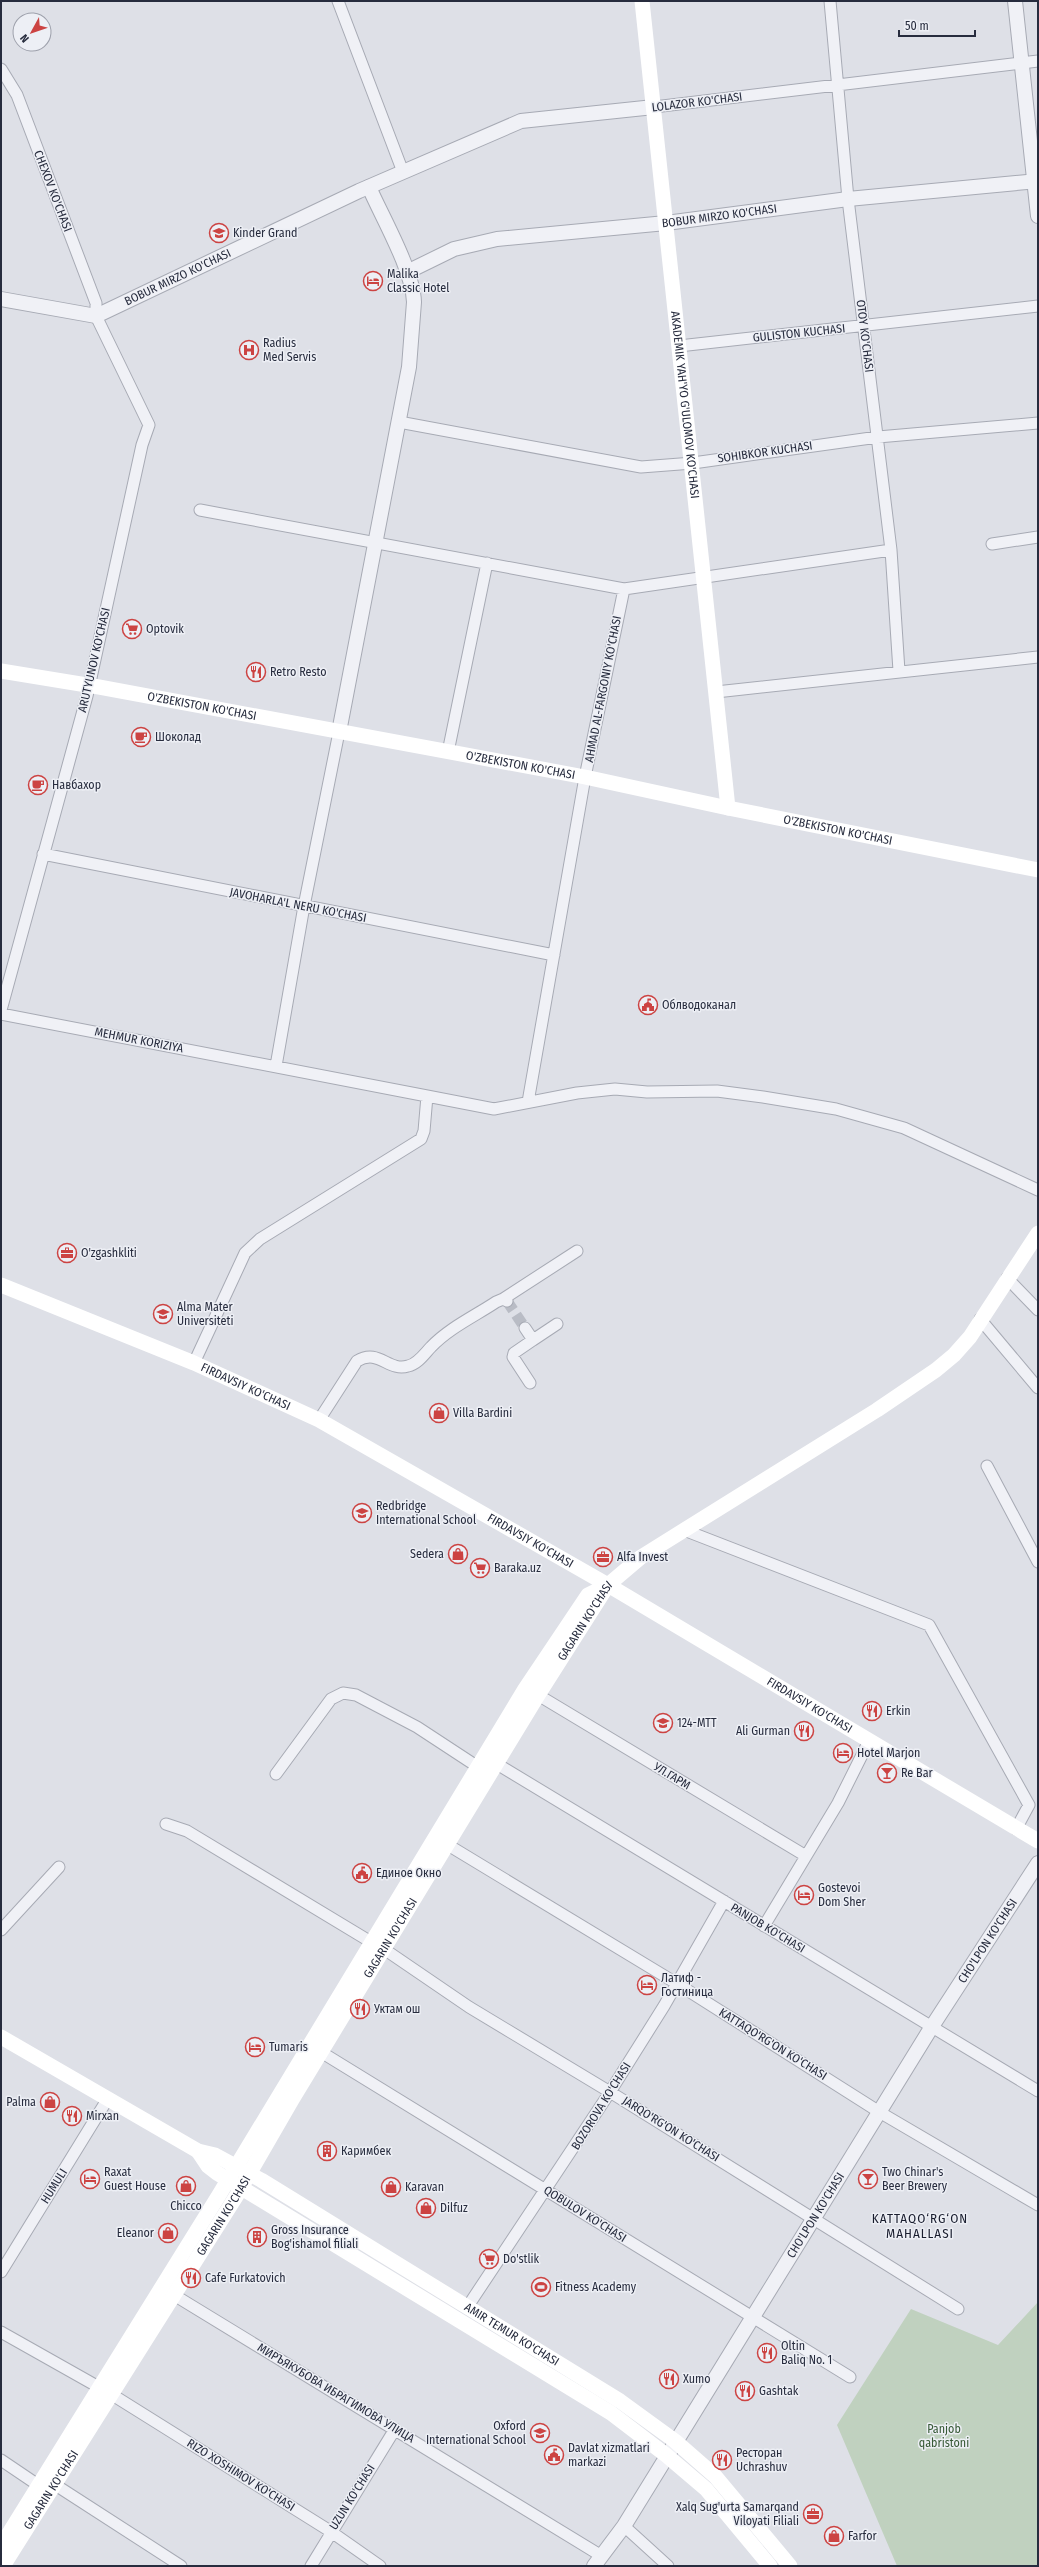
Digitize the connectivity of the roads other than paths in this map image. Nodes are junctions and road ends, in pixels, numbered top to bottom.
1 (338, 1) edge
2 (642, 1) edge
3 (830, 1) edge
4 (1015, 1) edge
5 (1038, 61) edge
6 (1022, 63) junction
7 (1, 69) edge
8 (839, 84) junction
9 (654, 107) junction
10 (403, 172) junction
11 (1036, 181) edge
12 (369, 186) junction
13 (848, 199) junction
14 (1038, 216) edge
15 (666, 223) junction
16 (407, 272) junction
17 (1, 299) edge
18 (1038, 306) edge
19 (96, 316) junction
20 (864, 326) junction
21 (679, 346) junction
22 (399, 422) junction
23 (1038, 423) edge
24 (878, 437) junction
25 (692, 463) junction
26 (200, 510) dead end
27 (1038, 537) edge
28 (374, 542) junction
29 (992, 544) dead end
30 (891, 550) junction
31 (487, 563) junction
32 (703, 575) junction
33 (624, 589) junction
34 (1038, 657) edge
35 (1, 671) edge
36 (899, 671) junction
37 (89, 685) junction
38 (716, 692) junction
39 (338, 732) junction
40 (448, 752) junction
41 (586, 777) junction
42 (728, 808) junction
43 (42, 854) junction
44 (1038, 870) edge
45 (304, 906) junction
46 (554, 955) junction
47 (1, 1010) edge
48 (1, 1014) edge
49 (276, 1066) junction
50 (426, 1096) junction
51 (528, 1102) junction
52 (1038, 1190) edge
53 (1038, 1233) edge
54 (577, 1251) dead end
55 (1007, 1278) junction
56 (1, 1285) edge
57 (1038, 1310) edge
58 (980, 1319) junction
59 (557, 1324) dead end
60 (525, 1328) tunnel mouth
61 (533, 1340) junction
62 (194, 1363) junction
63 (530, 1383) dead end
64 (1038, 1388) edge
65 (319, 1420) junction
66 (987, 1466) dead end
67 (684, 1530) junction
68 (1038, 1562) edge
69 (608, 1586) junction
70 (538, 1695) junction
71 (869, 1741) junction
72 (497, 1764) junction
73 (478, 1767) junction
74 (276, 1774) dead end
75 (166, 1824) dead end
76 (1016, 1829) junction
77 (1038, 1841) edge
78 (448, 1845) junction
79 (806, 1856) junction
80 (1038, 1863) edge
81 (59, 1867) dead end
82 (724, 1901) junction
83 (764, 1926) junction
84 (1, 1930) edge
85 (377, 1946) junction
86 (676, 1983) junction
87 (931, 2028) junction
88 (1, 2037) edge
89 (321, 2052) junction
90 (1038, 2091) edge
91 (610, 2092) junction
92 (107, 2100) junction
93 (881, 2113) junction
94 (198, 2151) junction
95 (236, 2166) junction
96 (250, 2173) junction
97 (228, 2179) junction
98 (242, 2187) junction
99 (547, 2190) junction
100 (1038, 2205) edge
101 (814, 2218) junction
102 (1, 2272) edge
103 (174, 2295) junction
104 (468, 2306) junction
105 (958, 2309) dead end
106 (752, 2316) junction
107 (1, 2332) edge
108 (850, 2377) dead end
109 (106, 2391) junction
110 (395, 2429) junction
111 (675, 2441) junction
112 (666, 2455) junction
113 (1, 2460) edge
114 (54, 2484) junction
115 (38, 2485) junction
116 (624, 2526) junction
117 (330, 2531) junction
118 (1, 2546) edge
119 (597, 2561) edge
120 (3, 2566) edge
121 (181, 2566) edge
122 (311, 2566) edge
123 (380, 2566) edge
124 (668, 2566) edge
125 (770, 2566) edge
126 (790, 2566) edge

1 - 10 street
2 - 9 main road, AKADEMIK YAH'YO G'ULOMOV KO'CHASI
3 - 8 street, OTOY KO'CHASI
4 - 6 street
5 - 6 street, LOLAZOR KO'CHASI
6 - 8 street, LOLAZOR KO'CHASI
6 - 11 street
7 - 19 street, CHEXOV KO'CHASI
8 - 9 street, LOLAZOR KO'CHASI
8 - 13 street, OTOY KO'CHASI
9 - 10 street, LOLAZOR KO'CHASI
9 - 15 main road, AKADEMIK YAH'YO G'ULOMOV KO'CHASI
10 - 12 street, LOLAZOR KO'CHASI
11 - 13 street, BOBUR MIRZO KO'CHASI
11 - 14 street
12 - 16 street
12 - 19 street, BOBUR MIRZO KO'CHASI
13 - 15 street, BOBUR MIRZO KO'CHASI
13 - 20 street, OTOY KO'CHASI
15 - 16 street, BOBUR MIRZO KO'CHASI
15 - 21 main road, AKADEMIK YAH'YO G'ULOMOV KO'CHASI
16 - 22 street
17 - 19 street
18 - 20 street, GULISTON KUCHASI
19 - 37 street, ARUTYUNOV KO'CHASI
20 - 21 street, GULISTON KUCHASI
20 - 24 street, OTOY KO'CHASI
21 - 25 main road, AKADEMIK YAH'YO G'ULOMOV KO'CHASI
22 - 25 street, SOHIBKOR KUCHASI
22 - 28 street
23 - 24 street, SOHIBKOR KUCHASI
24 - 25 street, SOHIBKOR KUCHASI
24 - 30 street, OTOY KO'CHASI
25 - 32 main road, AKADEMIK YAH'YO G'ULOMOV KO'CHASI
26 - 28 street
27 - 29 street
28 - 31 street
28 - 39 street
30 - 32 street
30 - 36 street, OTOY KO'CHASI
31 - 33 street
31 - 40 street
32 - 33 street
32 - 38 main road, AKADEMIK YAH'YO G'ULOMOV KO'CHASI
33 - 41 street, AHMAD AL-FARGONIY KO'CHASI
34 - 36 street
35 - 37 main road, O'ZBEKISTON KO'CHASI
36 - 38 street
37 - 39 main road, O'ZBEKISTON KO'CHASI
37 - 43 street, ARUTYUNOV KO'CHASI
38 - 42 main road, AKADEMIK YAH'YO G'ULOMOV KO'CHASI
39 - 40 main road, O'ZBEKISTON KO'CHASI
39 - 45 street
40 - 41 main road, O'ZBEKISTON KO'CHASI
41 - 42 main road, O'ZBEKISTON KO'CHASI
41 - 46 street, AHMAD AL-FARGONIY KO'CHASI
42 - 44 main road, O'ZBEKISTON KO'CHASI
43 - 45 street, JAVOHARLA'L NERU KO'CHASI
43 - 47 street, ARUTYUNOV KO'CHASI
45 - 46 street, JAVOHARLA'L NERU KO'CHASI
45 - 49 street
46 - 51 street, AHMAD AL-FARGONIY KO'CHASI
48 - 49 street, MEHMUR KORIZIYA
49 - 50 street, MEHMUR KORIZIYA
50 - 51 street, MEHMUR KORIZIYA
50 - 62 street
51 - 52 street, MEHMUR KORIZIYA
53 - 55 main road
54 - 65 street
55 - 57 street
55 - 58 main road
56 - 62 main road, FIRDAVSIY KO'CHASI
58 - 64 street
58 - 67 main road
59 - 61 street
60 - 61 street
61 - 63 street
62 - 65 main road, FIRDAVSIY KO'CHASI
65 - 69 main road, FIRDAVSIY KO'CHASI
66 - 68 street
67 - 69 main road
67 - 76 street
69 - 70 main road, GAGARIN KO'CHASI
69 - 71 main road, FIRDAVSIY KO'CHASI
69 - 73 main road, GAGARIN KO'CHASI
70 - 72 main road, GAGARIN KO'CHASI
70 - 79 street, УЛ.ГАРМ
71 - 76 main road, FIRDAVSIY KO'CHASI
71 - 79 street
72 - 78 main road, GAGARIN KO'CHASI
72 - 82 street, PANJOB KO'CHASI
73 - 74 street
73 - 85 main road, GAGARIN KO'CHASI
75 - 85 street, JARQO'RG'ON KO'CHASI
76 - 77 main road, FIRDAVSIY KO'CHASI
78 - 85 main road, GAGARIN KO'CHASI
78 - 86 street, KATTAQO'RG'ON KO'CHASI
79 - 83 street
80 - 87 street, CHO'LPON KO'CHASI
81 - 84 street
82 - 83 street, PANJOB KO'CHASI
82 - 86 street, BOZOROVA KO'CHASI
83 - 87 street, PANJOB KO'CHASI
85 - 89 main road, GAGARIN KO'CHASI
85 - 91 street, JARQO'RG'ON KO'CHASI
85 - 95 main road, GAGARIN KO'CHASI
86 - 91 street, BOZOROVA KO'CHASI
86 - 93 street, KATTAQO'RG'ON KO'CHASI
87 - 90 street, PANJOB KO'CHASI
87 - 93 street, CHO'LPON KO'CHASI
88 - 92 main road, AMIR TEMUR KO'CHASI
89 - 96 main road, GAGARIN KO'CHASI
89 - 99 street, QOBULOV KO'CHASI
91 - 99 street, BOZOROVA KO'CHASI
91 - 101 street, JARQO'RG'ON KO'CHASI
92 - 94 main road, AMIR TEMUR KO'CHASI
92 - 102 street, HUMULI
93 - 100 street, KATTAQO'RG'ON KO'CHASI
93 - 101 street, CHO'LPON KO'CHASI
94 - 95 main road, AMIR TEMUR KO'CHASI
94 - 97 main road, AMIR TEMUR KO'CHASI
95 - 96 main road, AMIR TEMUR KO'CHASI
95 - 97 main road, GAGARIN KO'CHASI
96 - 98 main road, GAGARIN KO'CHASI
96 - 104 main road, AMIR TEMUR KO'CHASI
97 - 98 main road, AMIR TEMUR KO'CHASI
97 - 109 main road, GAGARIN KO'CHASI
98 - 103 main road, GAGARIN KO'CHASI
98 - 112 main road, AMIR TEMUR KO'CHASI
99 - 104 street, BOZOROVA KO'CHASI
99 - 106 street, QOBULOV KO'CHASI
101 - 105 street, JARQO'RG'ON KO'CHASI
101 - 106 street, CHO'LPON KO'CHASI
103 - 109 main road, GAGARIN KO'CHASI
103 - 110 street, МИРЪЯКУБОВА ИБРАГИМОВА УЛИЦА
104 - 111 main road, AMIR TEMUR KO'CHASI
106 - 108 street, QOBULOV KO'CHASI
106 - 111 street, CHO'LPON KO'CHASI
107 - 109 street, RIZO XOSHIMOV KO'CHASI
109 - 114 main road, GAGARIN KO'CHASI
109 - 115 main road, GAGARIN KO'CHASI
109 - 117 street, RIZO XOSHIMOV KO'CHASI
110 - 117 street, UZUN KO'CHASI
110 - 119 street, МИРЪЯКУБОВА ИБРАГИМОВА УЛИЦА
111 - 112 street, CHO'LPON KO'CHASI
111 - 126 main road, AMIR TEMUR KO'CHASI
112 - 116 street, CHO'LPON KO'CHASI
112 - 125 main road, AMIR TEMUR KO'CHASI
113 - 115 street
114 - 120 main road, GAGARIN KO'CHASI
114 - 121 street
115 - 118 main road, GAGARIN KO'CHASI
116 - 119 street, CHO'LPON KO'CHASI
116 - 124 street
117 - 122 street, UZUN KO'CHASI
117 - 123 street, RIZO XOSHIMOV KO'CHASI

